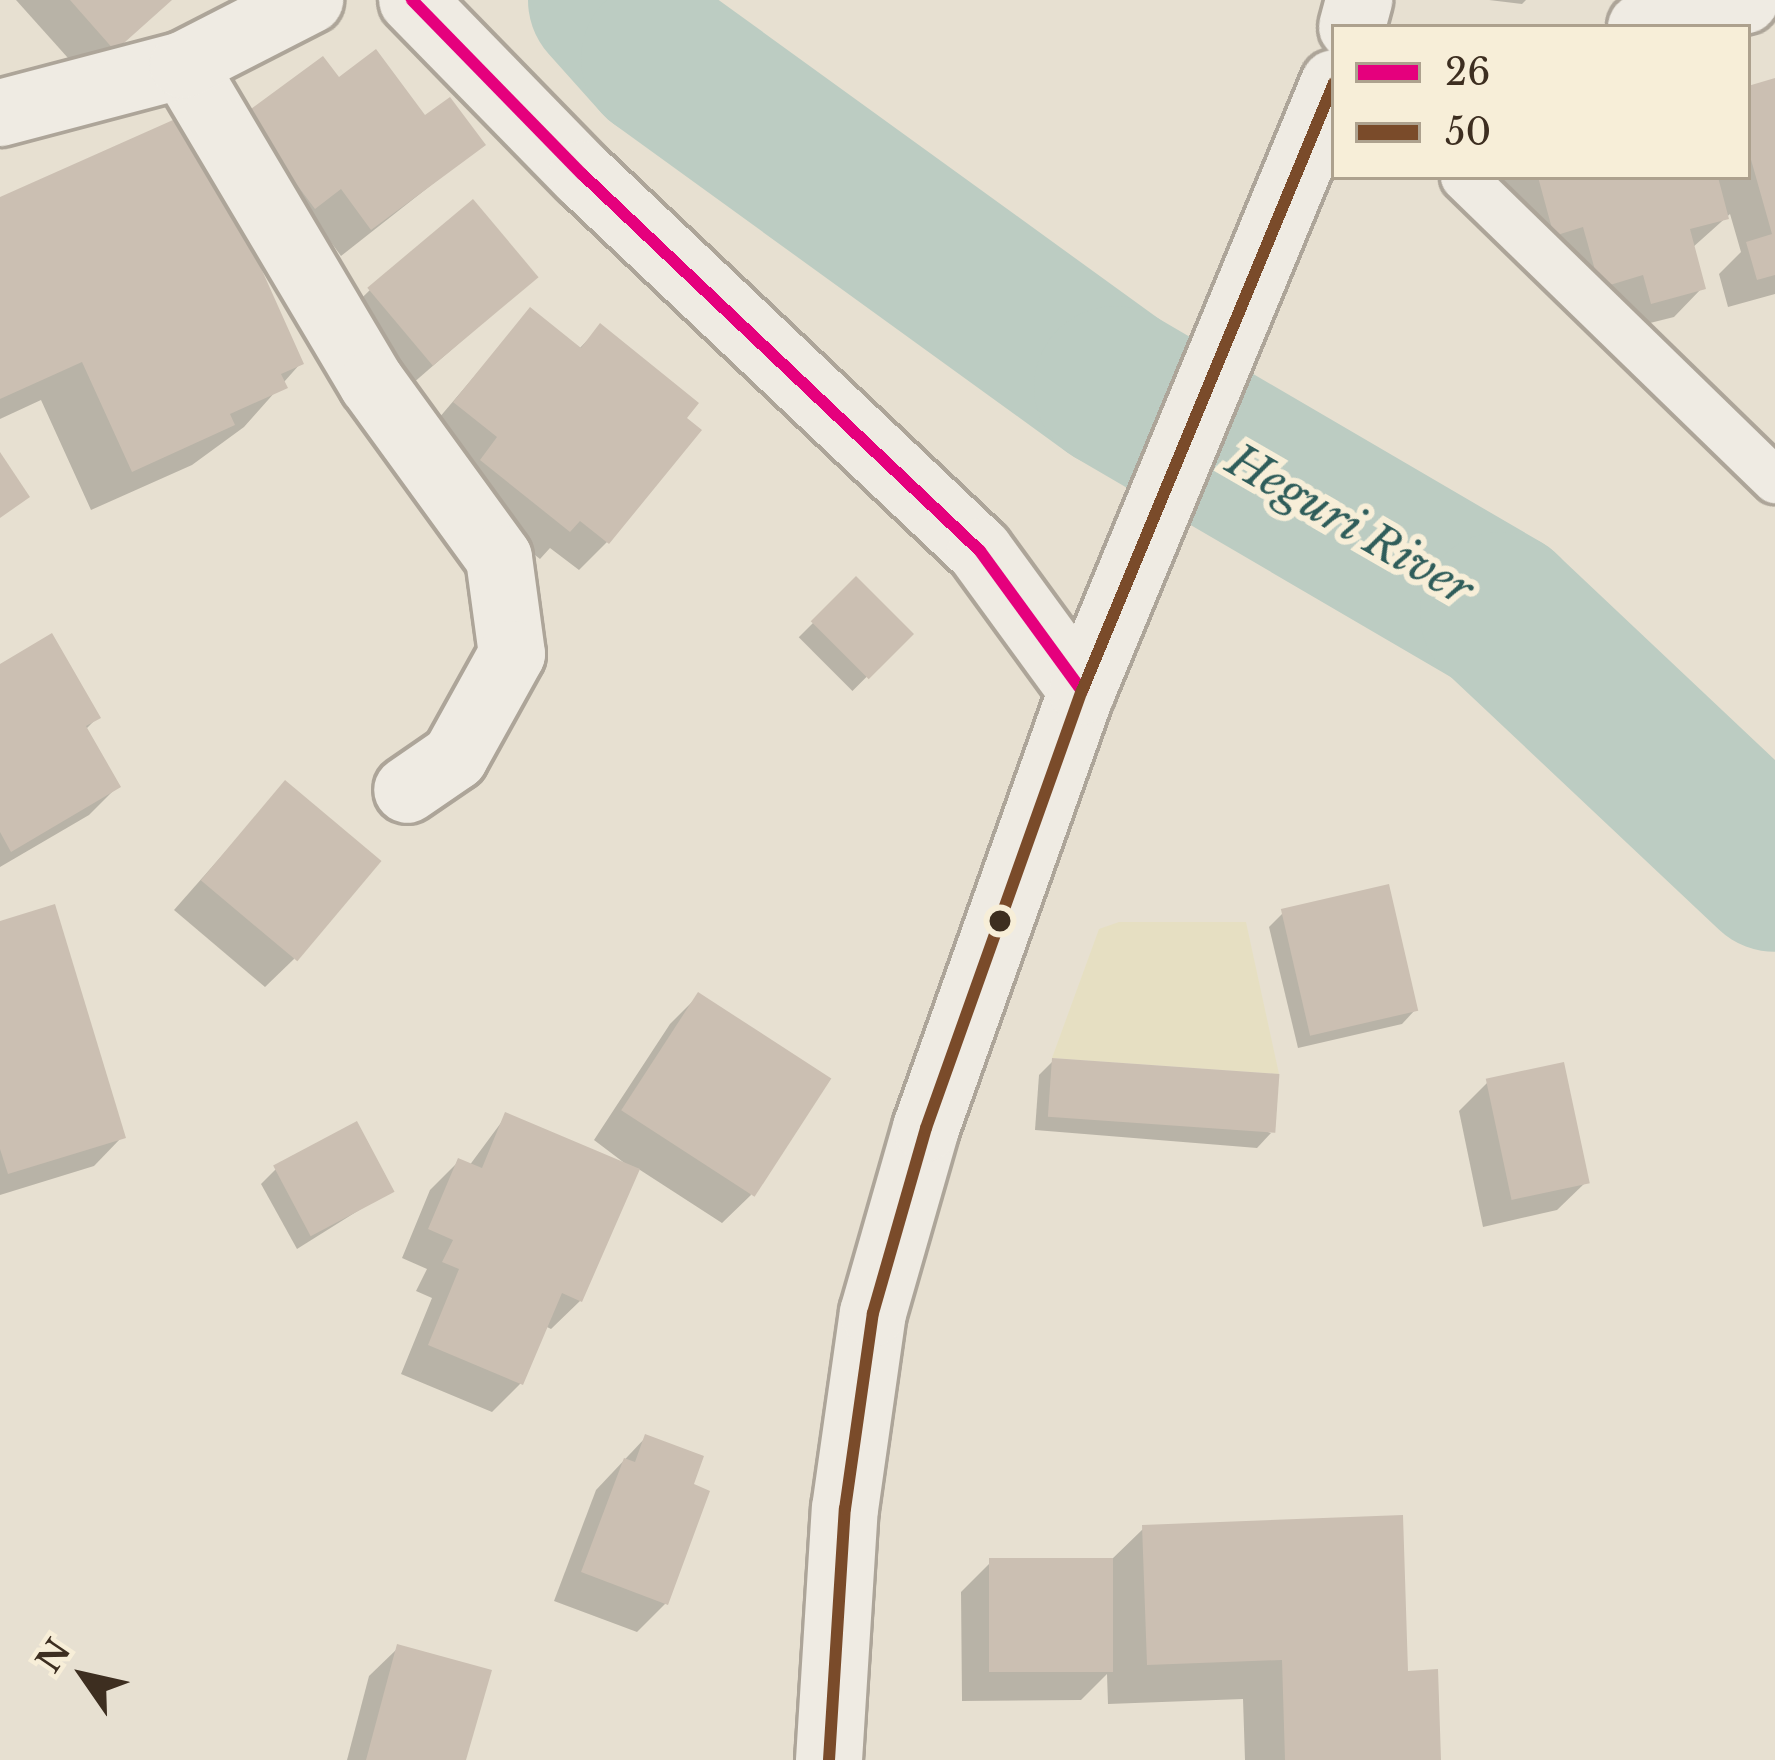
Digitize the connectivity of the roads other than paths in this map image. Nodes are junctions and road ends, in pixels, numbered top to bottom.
1 (310, 0) edge
2 (412, 0) edge
3 (1745, 0) edge
4 (1653, 24) edge
5 (183, 65) junction
6 (1331, 92) edge
7 (0, 113) edge
8 (1466, 180) edge
9 (1775, 480) edge
10 (1082, 691) junction
11 (407, 790) dead end
12 (829, 1760) edge

1 - 5 street
2 - 10 street
3 - 4 street
5 - 7 street
5 - 11 street
6 - 10 street
8 - 9 lane
10 - 12 street

